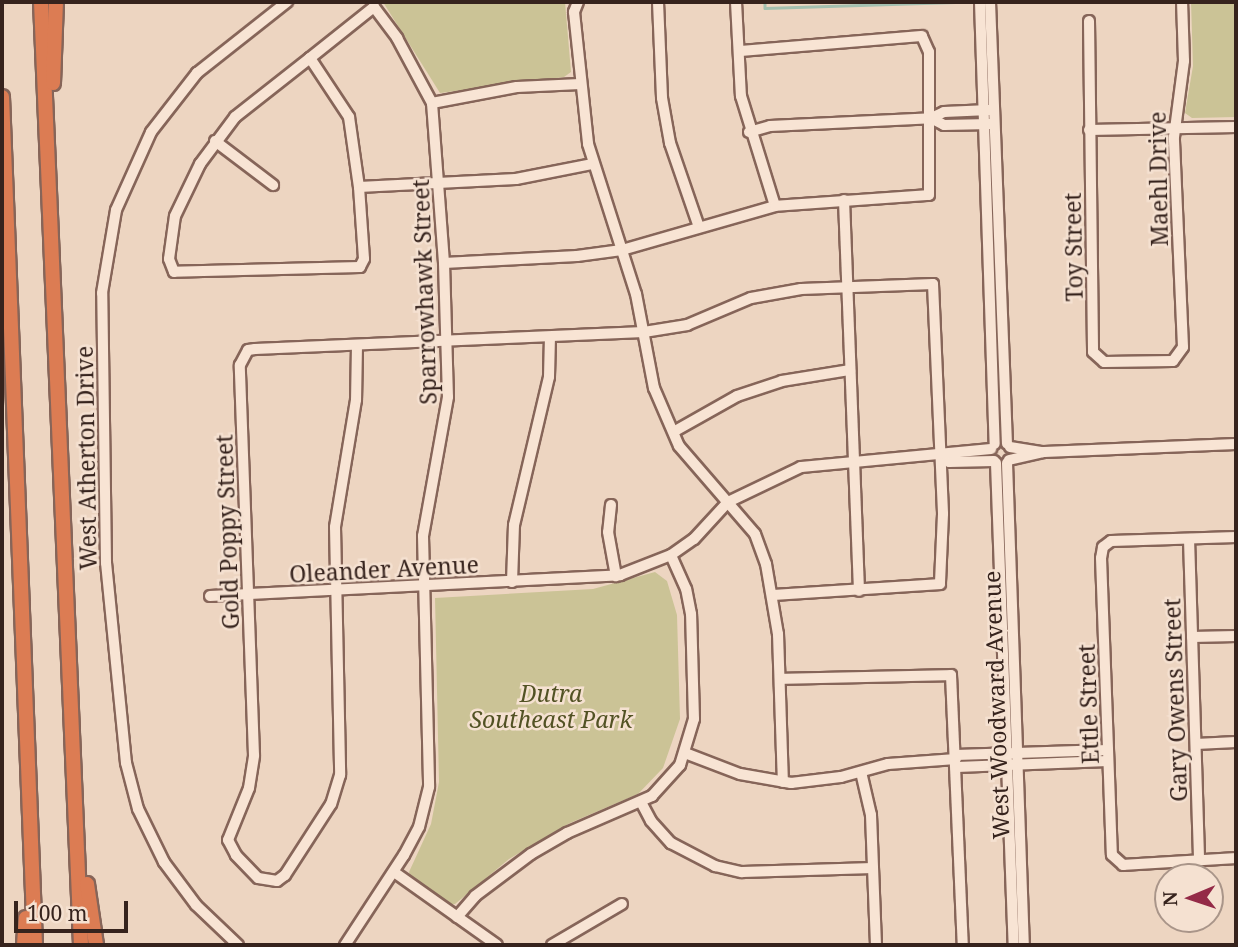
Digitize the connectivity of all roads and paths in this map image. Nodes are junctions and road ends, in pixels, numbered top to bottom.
1 (41, 2) edge
2 (56, 2) edge
3 (287, 2) edge
4 (577, 2) edge
5 (658, 2) edge
6 (736, 2) edge
7 (980, 2) edge
8 (990, 2) edge
9 (1182, 2) edge
10 (371, 4) edge
11 (1089, 21) dead end
12 (740, 51) junction
13 (310, 58) junction
14 (580, 84) junction
15 (2, 97) edge
16 (432, 103) junction
17 (989, 110) junction
18 (930, 118) junction
19 (989, 125) junction
20 (1236, 127) edge
21 (1174, 129) junction
22 (46, 130) junction
23 (1089, 130) junction
24 (749, 132) junction
25 (215, 141) junction
26 (990, 144) junction
27 (592, 164) junction
28 (440, 184) junction
29 (273, 185) dead end
30 (359, 187) junction
31 (845, 200) junction
32 (2, 201) edge
33 (775, 206) junction
34 (699, 227) junction
35 (622, 250) junction
36 (444, 263) junction
37 (848, 285) junction
38 (644, 332) junction
39 (550, 337) junction
40 (447, 341) junction
41 (357, 345) junction
42 (12, 350) junction
43 (1100, 361) joint
44 (850, 370) junction
45 (675, 431) junction
46 (1236, 444) edge
47 (1009, 446) junction
48 (993, 447) junction
49 (1044, 452) junction
50 (941, 456) junction
51 (854, 459) junction
52 (1002, 462) junction
53 (728, 502) junction
54 (611, 505) dead end
55 (1236, 537) edge
56 (1189, 539) junction
57 (671, 555) junction
58 (615, 576) junction
59 (512, 582) junction
60 (424, 586) junction
61 (335, 590) junction
62 (859, 591) junction
63 (248, 594) junction
64 (774, 595) junction
65 (209, 596) dead end
66 (1236, 636) edge
67 (1192, 637) junction
68 (780, 679) junction
69 (1236, 743) edge
70 (1196, 744) junction
71 (1083, 751) junction
72 (1011, 752) junction
73 (685, 753) junction
74 (1108, 756) junction
75 (956, 760) junction
76 (1082, 764) junction
77 (1012, 766) junction
78 (861, 772) junction
79 (783, 782) junction
80 (74, 794) junction
81 (641, 802) junction
82 (29, 805) junction
83 (1236, 858) edge
84 (1199, 859) junction
85 (873, 868) junction
86 (394, 872) junction
87 (622, 904) dead end
88 (457, 917) junction
89 (347, 944) edge
90 (24, 945) edge
91 (35, 945) edge
92 (81, 945) edge
93 (96, 945) edge
94 (238, 945) edge
95 (497, 945) edge
96 (552, 945) edge
97 (876, 945) edge
98 (963, 945) edge
99 (1014, 945) edge
100 (1024, 945) edge

1 - 22 highway
2 - 22 highway
3 - 94 street, West Atherton Drive
4 - 14 street
5 - 34 street
6 - 12 street
7 - 17 street
8 - 17 street
9 - 21 street, Maehl Drive
10 - 13 street
10 - 16 street, Sparrowhawk Street
11 - 23 street, Toy Street
12 - 18 street
12 - 24 street
13 - 25 street
13 - 30 street
14 - 16 street
14 - 27 street
15 - 42 highway
16 - 28 street, Sparrowhawk Street
17 - 18 street
17 - 19 street
18 - 19 street
18 - 24 street
18 - 31 street
19 - 26 street
20 - 21 street
21 - 23 street
21 - 43 street, Maehl Drive
22 - 80 highway
23 - 43 street, Toy Street
24 - 33 street
25 - 29 street
25 - 30 street
26 - 47 street
26 - 48 street
27 - 28 street
27 - 35 street
28 - 30 street
28 - 36 street, Sparrowhawk Street
31 - 33 street
31 - 37 street
32 - 42 highway
33 - 34 street
34 - 35 street
35 - 36 street
35 - 38 street
36 - 40 street, Sparrowhawk Street
37 - 38 street
37 - 44 street
37 - 50 street
38 - 39 street
38 - 45 street
39 - 40 street
39 - 59 street
40 - 41 street
40 - 60 street, Sparrowhawk Street
41 - 61 street
41 - 63 street, Gold Poppy Street
42 - 82 highway
44 - 45 street
44 - 51 street
45 - 53 street
46 - 49 street
47 - 48 street
47 - 49 street
47 - 52 street
48 - 50 street
48 - 52 street
49 - 52 street
50 - 51 street
50 - 52 street
50 - 62 street
51 - 53 street
51 - 62 street
52 - 72 street, West Woodward Avenue
53 - 57 street, Oleander Avenue
53 - 64 street
54 - 58 street
55 - 56 street
56 - 67 street, Gary Owens Street
56 - 74 street, Ettle Street
57 - 58 street, Oleander Avenue
57 - 73 street
58 - 59 street, Oleander Avenue
59 - 60 street, Oleander Avenue
60 - 61 street, Oleander Avenue
60 - 86 street, Sparrowhawk Street
61 - 63 street, Oleander Avenue
61 - 63 street, Gold Poppy Street
62 - 64 street
63 - 65 street, Oleander Avenue
64 - 68 street
66 - 67 street
67 - 70 street, Gary Owens Street
68 - 75 street
68 - 79 street
69 - 70 street
70 - 84 street, Gary Owens Street
71 - 72 street
71 - 74 street
71 - 76 street
72 - 75 street
72 - 77 street, West Woodward Avenue
73 - 79 street
73 - 81 street
74 - 76 street
74 - 84 street, Ettle Street
75 - 77 street
75 - 78 street
75 - 98 street
76 - 77 street
77 - 99 street, West Woodward Avenue
77 - 100 street, West Woodward Avenue
78 - 79 street
78 - 85 street
80 - 92 highway
80 - 93 highway
81 - 85 street
81 - 88 street
82 - 90 highway
82 - 91 highway
83 - 84 street
85 - 97 street
86 - 88 street
86 - 89 street, Sparrowhawk Street
87 - 96 street
88 - 95 street

